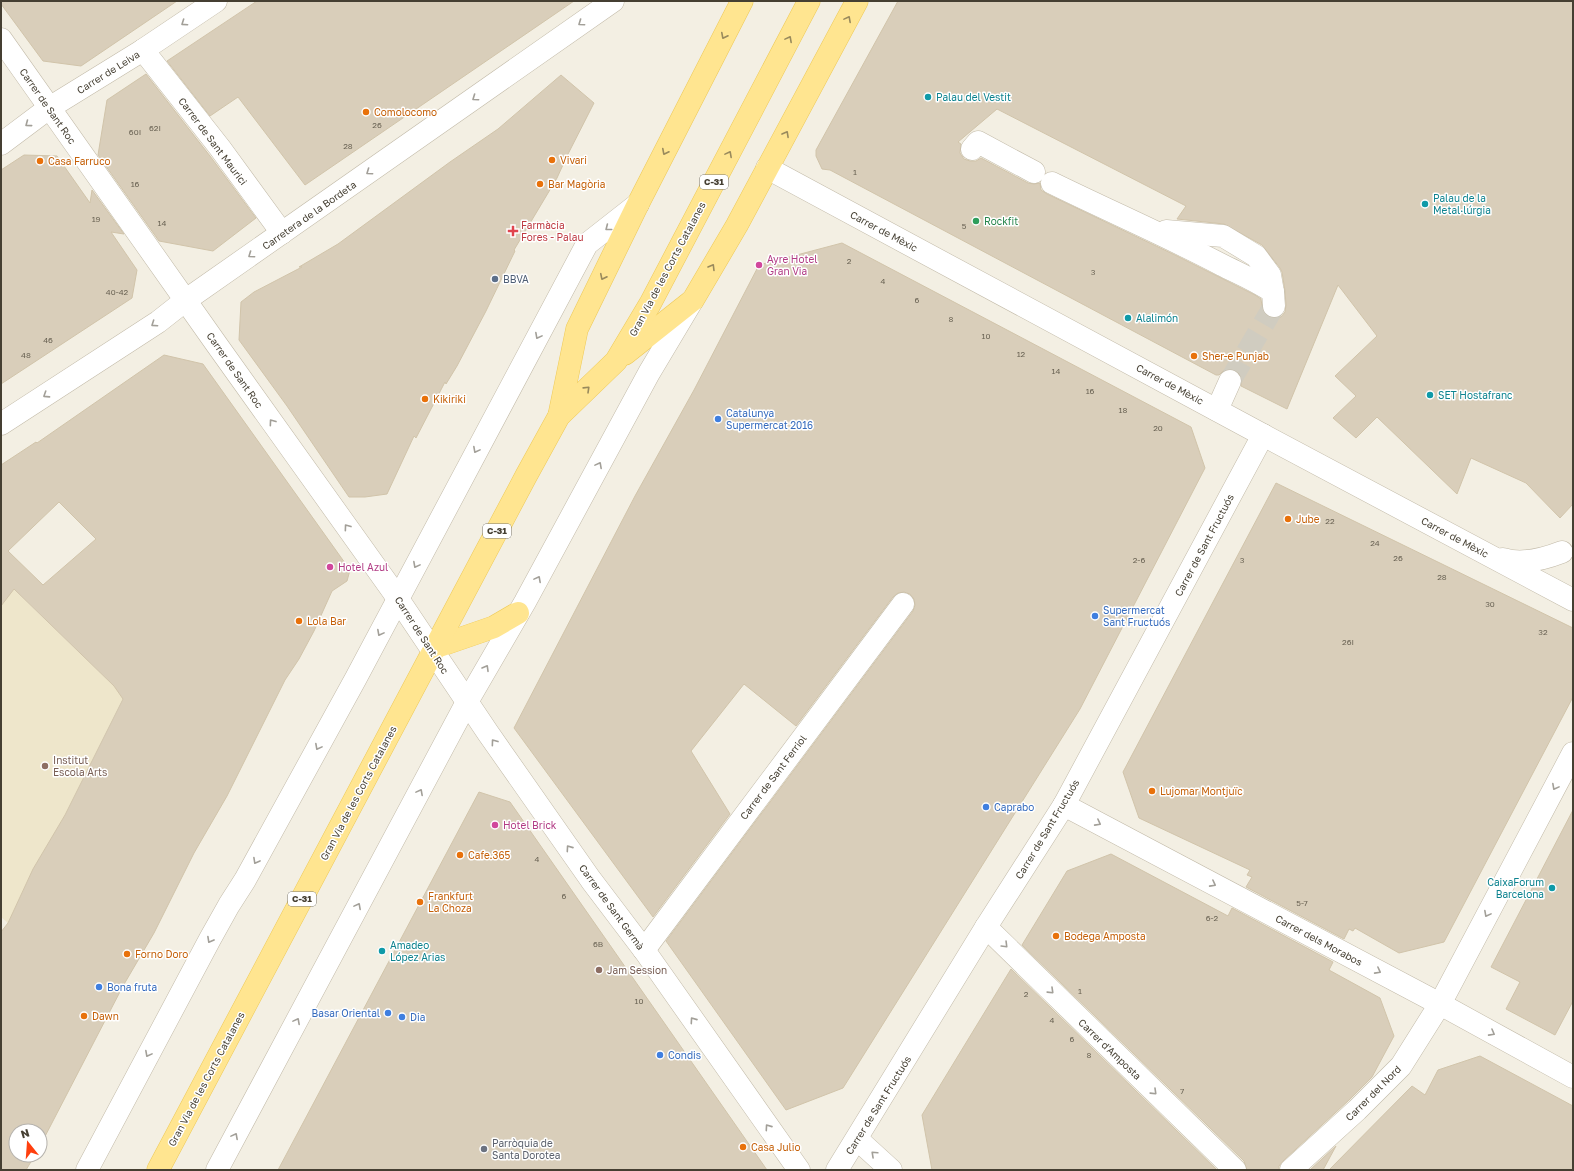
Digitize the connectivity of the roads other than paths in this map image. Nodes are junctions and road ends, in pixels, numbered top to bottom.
1 (216, 1) edge
2 (614, 1) edge
3 (742, 1) edge
4 (810, 1) edge
5 (858, 1) edge
6 (1, 40) edge
7 (143, 50) junction
8 (49, 108) junction
9 (1, 144) edge
10 (972, 149) dead end
11 (767, 168) junction
12 (638, 204) junction
13 (1156, 231) dead end
14 (282, 233) junction
15 (186, 300) junction
16 (693, 300) junction
17 (616, 361) junction
18 (1230, 380) tunnel mouth
19 (1217, 410) junction
20 (560, 416) junction
21 (1, 424) edge
22 (1263, 435) junction
23 (1567, 547) edge
24 (1485, 553) junction
25 (1567, 597) edge
26 (399, 598) junction
27 (903, 604) dead end
28 (518, 613) junction
29 (434, 650) junction
30 (467, 702) junction
31 (1573, 753) edge
32 (1064, 805) junction
33 (986, 927) junction
34 (644, 950) junction
35 (1440, 1004) junction
36 (1573, 1077) edge
37 (857, 1139) junction
38 (86, 1170) edge
39 (158, 1170) edge
40 (217, 1170) edge
41 (799, 1170) edge
42 (837, 1170) edge
43 (891, 1170) edge
44 (1236, 1170) edge
45 (1292, 1170) edge

1 -> 7 street, Carrer de Leiva
2 -> 14 street, Carretera de la Bordeta
3 -> 12 main road, Gran Via de les Corts Catalanes / C-31
17 -> 4 main road, Gran Via de les Corts Catalanes / C-31
11 -> 5 main road
6 - 8 street, Carrer de Sant Roc
7 - 8 street, Carrer de Leiva
7 - 14 street, Carrer de Sant Maurici
8 -> 9 street, Carrer de Leiva
8 - 15 street, Carrer de Sant Roc
10 - 13 street
16 -> 11 main road
11 - 19 street, Carrer de Mèxic
12 -> 20 main road, Gran Via de les Corts Catalanes / C-31
12 -> 26 street
14 -> 15 street, Carretera de la Bordeta
15 -> 21 street, Carretera de la Bordeta
26 -> 15 street, Carrer de Sant Roc
16 - 17 main road
28 -> 16 street
20 -> 17 main road, Gran Via de les Corts Catalanes / C-31
18 - 19 street
19 - 22 street, Carrer de Mèxic
20 - 29 main road, Gran Via de les Corts Catalanes / C-31
22 - 24 street, Carrer de Mèxic
22 - 32 street, Carrer de Sant Fructuós
23 - 24 street
23 - 25 street
24 - 25 street, Carrer de Mèxic
26 - 29 street, Carrer de Sant Roc
26 -> 38 street
27 - 34 street, Carrer de Sant Ferriol
28 - 29 main road
30 -> 28 street
29 - 30 street, Carrer de Sant Roc
29 - 39 main road, Gran Via de les Corts Catalanes / C-31
34 -> 30 street, Carrer de Sant Germà
40 -> 30 street
31 -> 35 street, Carrer del Nord
32 - 33 street, Carrer de Sant Fructuós
32 -> 35 street, Carrer dels Morabos
33 - 37 street, Carrer de Sant Fructuós
33 -> 44 street, Carrer d'Amposta
41 -> 34 street, Carrer de Sant Germà
35 -> 36 street, Carrer dels Morabos
35 - 45 street, Carrer del Nord
37 - 42 street, Carrer de Sant Fructuós
43 -> 37 street

